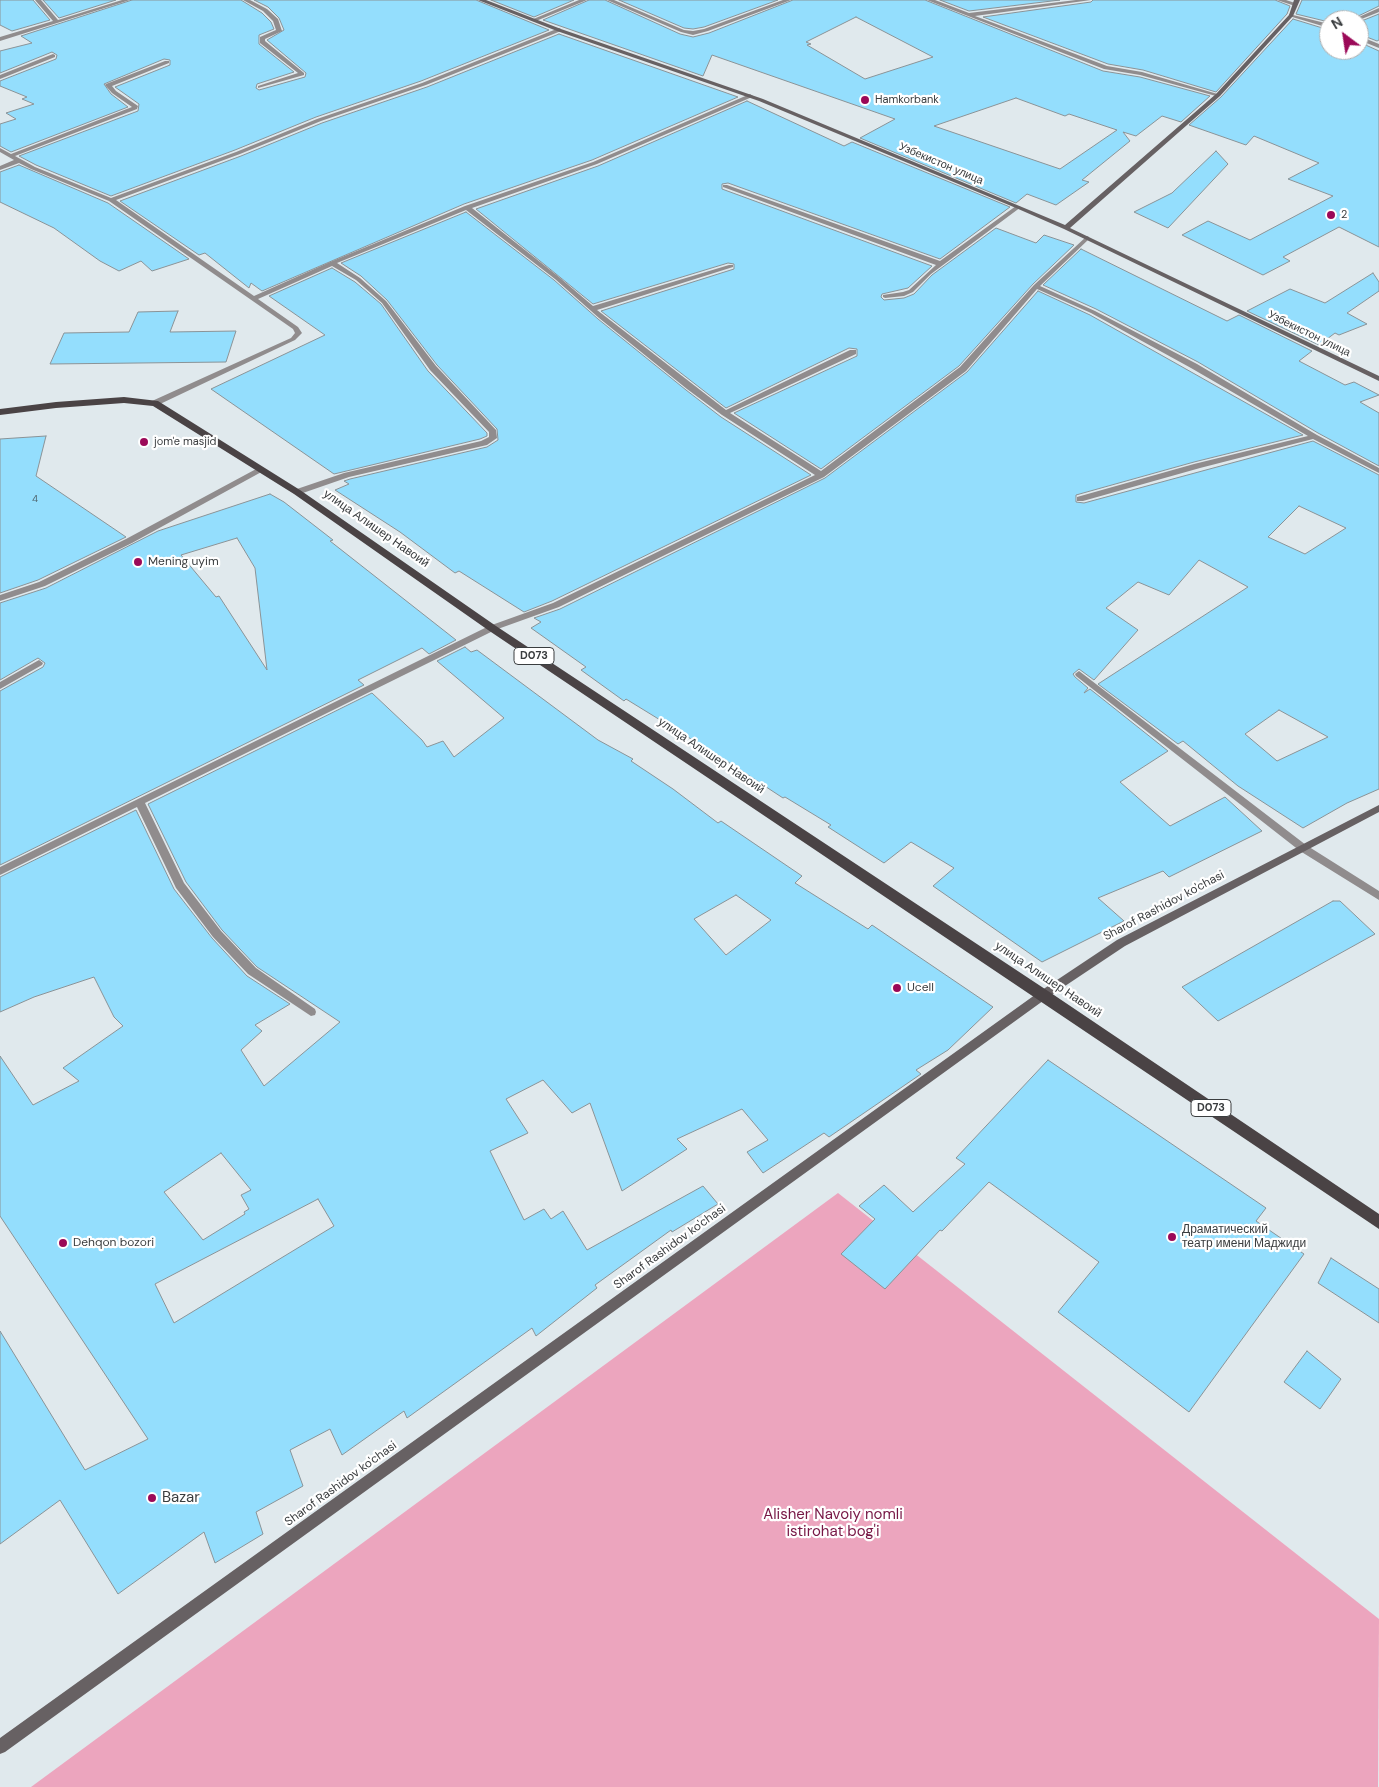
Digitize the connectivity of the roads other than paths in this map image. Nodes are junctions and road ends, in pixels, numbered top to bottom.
1 (38, 0) edge
2 (128, 0) edge
3 (246, 0) edge
4 (481, 0) edge
5 (584, 0) edge
6 (610, 0) edge
7 (788, 0) edge
8 (930, 0) edge
9 (1088, 0) edge
10 (1280, 0) edge
11 (1296, 2) edge
12 (967, 15) junction
13 (1291, 15) junction
14 (534, 20) junction
15 (56, 21) junction
16 (1319, 23) edge
17 (560, 30) junction
18 (0, 39) edge
19 (53, 56) dead end
20 (167, 62) dead end
21 (0, 77) edge
22 (260, 87) dead end
23 (1218, 95) junction
24 (750, 96) junction
25 (0, 150) edge
26 (10, 156) junction
27 (18, 160) junction
28 (0, 168) edge
29 (725, 186) dead end
30 (111, 200) junction
31 (468, 207) junction
32 (1018, 207) junction
33 (1066, 228) junction
34 (1087, 238) junction
35 (332, 263) junction
36 (941, 264) junction
37 (731, 266) dead end
38 (1036, 286) junction
39 (885, 296) dead end
40 (253, 299) junction
41 (592, 309) junction
42 (853, 352) dead end
43 (1379, 379) edge
44 (155, 403) junction
45 (0, 412) edge
46 (725, 413) junction
47 (1314, 437) junction
48 (261, 470) junction
49 (1379, 471) edge
50 (821, 476) junction
51 (297, 492) junction
52 (1080, 500) dead end
53 (0, 598) edge
54 (492, 628) junction
55 (40, 662) dead end
56 (1079, 674) dead end
57 (0, 686) edge
58 (140, 803) junction
59 (1379, 808) edge
60 (1303, 848) junction
61 (0, 871) edge
62 (1379, 896) edge
63 (1043, 995) junction
64 (311, 1012) dead end
65 (1379, 1222) edge
66 (0, 1746) edge

1 - 15 street
2 - 15 street
3 - 22 street
4 - 14 street, Узбекистон улица
5 - 14 street
6 - 7 street
8 - 12 street
9 - 12 street
10 - 11 street
11 - 13 street
12 - 23 street
13 - 16 street
13 - 23 street
14 - 17 street, Узбекистон улица
15 - 18 street
17 - 24 street, Узбекистон улица
17 - 30 street
19 - 21 street
20 - 26 street
23 - 33 street
24 - 31 street
24 - 32 street, Узбекистон улица
25 - 26 street
26 - 27 street
27 - 28 street
27 - 30 street
29 - 36 street
30 - 40 street
31 - 35 street
31 - 41 street
32 - 33 street, Узбекистон улица
32 - 36 street
33 - 34 street, Узбекистон улица
34 - 38 street
34 - 43 street, Узбекистон улица
35 - 40 street
35 - 51 street
36 - 39 street
37 - 41 street
38 - 47 street
38 - 50 street
40 - 44 street
41 - 46 street
42 - 46 street
44 - 45 main road, улица Алишер Навоий / D073
44 - 48 main road, улица Алишер Навоий / D073
46 - 50 street
47 - 49 street
47 - 52 street
48 - 51 main road, улица Алишер Навоий / D073
48 - 53 street
50 - 54 street
51 - 54 main road, улица Алишер Навоий / D073
54 - 58 street
54 - 63 main road, улица Алишер Навоий / D073
55 - 57 street
56 - 60 street
58 - 61 street
58 - 64 street
59 - 60 street, Sharof Rashidov ko'chasi
60 - 62 street
60 - 63 street, Sharof Rashidov ko'chasi
63 - 65 main road, улица Алишер Навоий / D073
63 - 66 street, Sharof Rashidov ko'chasi

